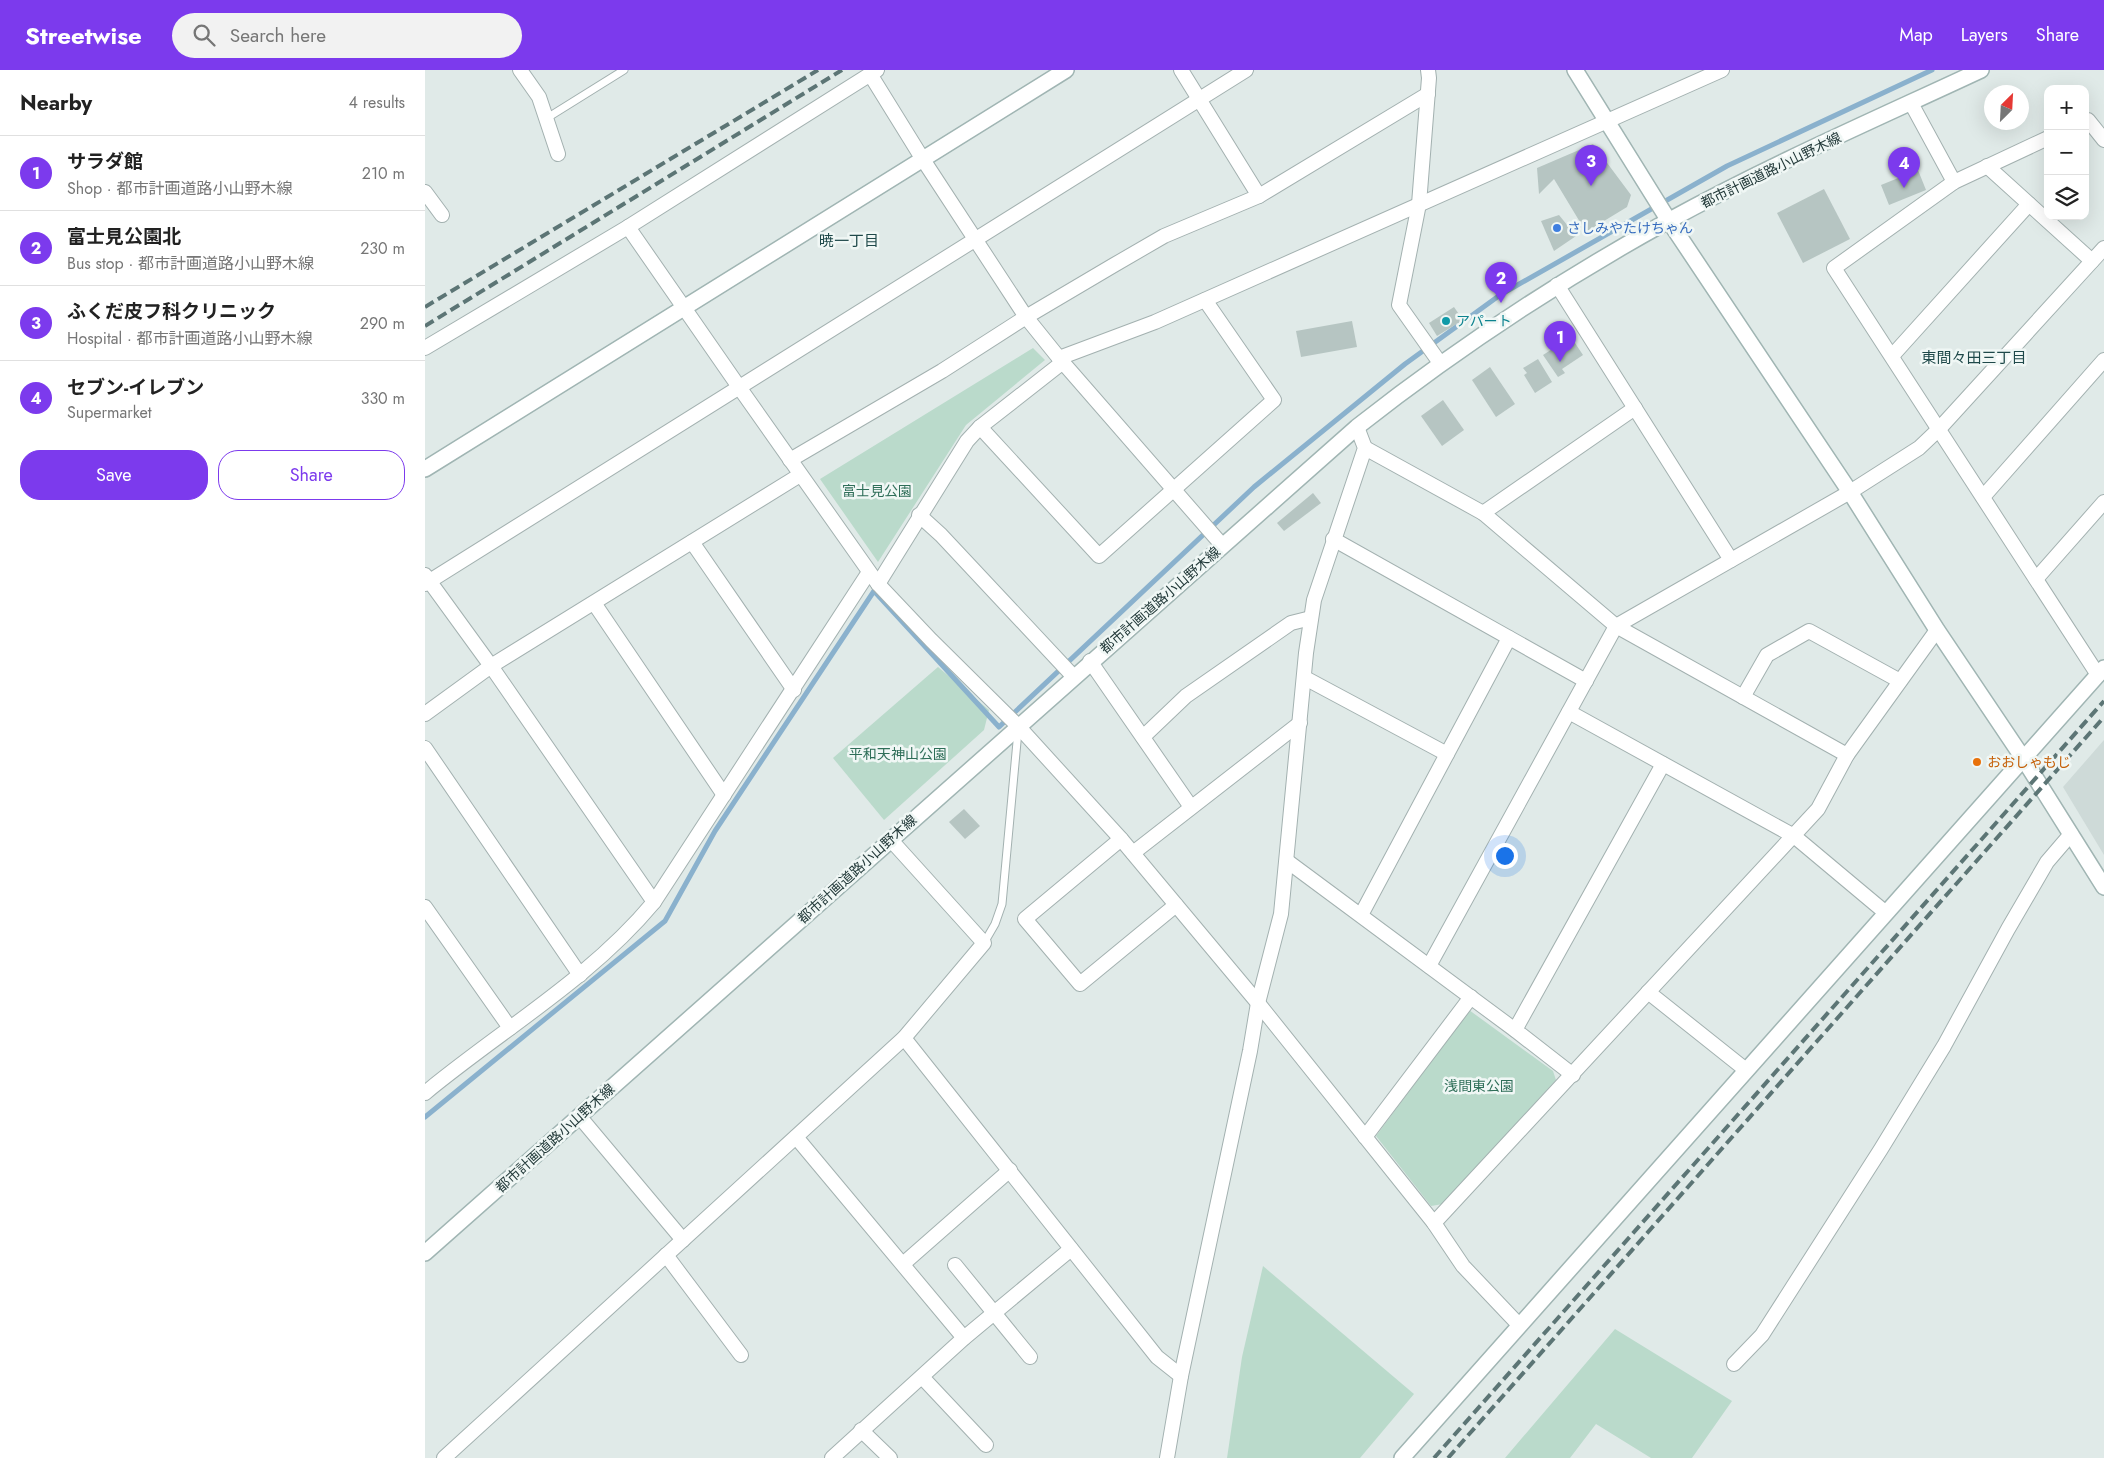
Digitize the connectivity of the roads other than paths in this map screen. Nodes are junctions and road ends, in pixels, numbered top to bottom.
1 (520, 70) edge
2 (624, 70) edge
3 (1066, 70) edge
4 (1181, 70) edge
5 (1246, 70) edge
6 (1428, 70) edge
7 (1575, 70) edge
8 (1981, 70) edge
9 (1719, 71) edge
10 (874, 72) edge
11 (1428, 94) junction
12 (1199, 100) junction
13 (1911, 103) junction
14 (547, 118) junction
15 (2089, 121) edge
16 (1608, 122) junction
17 (2044, 140) edge
18 (2104, 140) edge
19 (558, 154) dead end
20 (922, 158) junction
21 (1987, 166) junction
22 (1954, 182) junction
23 (425, 192) edge
24 (1259, 196) junction
25 (1419, 204) junction
26 (2029, 204) junction
27 (441, 215) dead end
28 (1669, 221) junction
29 (628, 226) junction
30 (976, 240) junction
31 (2104, 248) edge
32 (2092, 261) junction
33 (1557, 285) junction
34 (1205, 300) junction
35 (683, 308) junction
36 (1026, 316) junction
37 (425, 348) edge
38 (1892, 356) junction
39 (1061, 360) junction
40 (2104, 360) edge
41 (1440, 364) junction
42 (739, 387) junction
43 (1635, 408) junction
44 (979, 427) junction
45 (1357, 427) junction
46 (1939, 429) junction
47 (1365, 448) junction
48 (790, 460) junction
49 (425, 469) edge
50 (800, 475) junction
51 (1174, 490) junction
52 (1849, 492) junction
53 (1983, 497) junction
54 (2104, 502) edge
55 (1483, 513) junction
56 (919, 515) junction
57 (1333, 539) junction
58 (692, 542) junction
59 (1222, 545) junction
60 (1731, 560) junction
61 (869, 572) junction
62 (2036, 579) junction
63 (426, 580) edge
64 (878, 584) junction
65 (594, 603) junction
66 (1311, 618) junction
67 (1616, 626) junction
68 (1937, 630) junction
69 (1509, 638) junction
70 (1091, 661) junction
71 (491, 666) junction
72 (2101, 671) edge
73 (1073, 676) junction
74 (1305, 678) junction
75 (1586, 681) junction
76 (1900, 681) junction
77 (794, 690) junction
78 (1743, 697) junction
79 (1569, 712) junction
80 (425, 714) edge
81 (1300, 723) junction
82 (1018, 726) junction
83 (1143, 737) junction
84 (425, 748) edge
85 (1447, 754) junction
86 (1847, 755) junction
87 (2023, 758) junction
88 (1663, 764) junction
89 (725, 795) junction
90 (1191, 808) junction
91 (2071, 834) junction
92 (1794, 836) junction
93 (890, 839) junction
94 (1121, 839) junction
95 (1133, 853) junction
96 (1287, 861) junction
97 (2104, 887) edge
98 (654, 902) junction
99 (1176, 905) junction
100 (425, 907) edge
101 (1886, 913) junction
102 (1361, 915) junction
103 (984, 943) junction
104 (1429, 966) junction
105 (580, 974) junction
106 (1648, 992) junction
107 (1471, 997) junction
108 (1258, 1003) junction
109 (510, 1028) junction
110 (1515, 1030) junction
111 (904, 1038) junction
112 (1746, 1070) junction
113 (1573, 1075) junction
114 (426, 1092) edge
115 (579, 1116) junction
116 (796, 1137) junction
117 (1365, 1137) junction
118 (1010, 1170) junction
119 (1435, 1222) junction
120 (683, 1240) junction
121 (1071, 1249) junction
122 (425, 1253) edge
123 (666, 1255) junction
124 (903, 1264) junction
125 (955, 1265) dead end
126 (994, 1311) junction
127 (1519, 1325) junction
128 (964, 1338) junction
129 (741, 1355) dead end
130 (1030, 1356) dead end
131 (1734, 1364) dead end
132 (1181, 1376) junction
133 (921, 1377) junction
134 (861, 1430) junction
135 (986, 1445) dead end
136 (444, 1458) edge
137 (832, 1458) edge
138 (890, 1458) edge
139 (1167, 1458) edge
140 (1402, 1458) edge

1 - 14 street
2 - 14 lane
3 - 20 street
4 - 12 street
5 - 12 street
6 - 11 street
7 - 16 street
8 - 13 street, 都市計画道路小山野木線
9 - 16 street
10 - 20 street
10 - 29 street
11 - 24 street
11 - 25 street
12 - 24 street
12 - 30 street
13 - 22 street
13 - 28 street, 都市計画道路小山野木線
14 - 19 street
15 - 18 street
16 - 25 street
16 - 28 street
17 - 21 street
20 - 30 street
20 - 35 street
21 - 22 street
21 - 26 street
22 - 38 street
23 - 27 street
24 - 36 street
25 - 34 street
25 - 41 street
26 - 32 street
26 - 38 street
28 - 33 street, 都市計画道路小山野木線
28 - 52 street
29 - 35 street
29 - 37 street
30 - 36 street
30 - 42 street
31 - 32 street
32 - 46 street
33 - 41 street, 都市計画道路小山野木線
33 - 43 street
34 - 39 street
34 - 51 street
35 - 42 street
35 - 49 street
36 - 39 street
36 - 48 street
38 - 46 street
39 - 44 street
39 - 51 street
40 - 53 street
41 - 45 street, 都市計画道路小山野木線
42 - 48 street
42 - 63 street
43 - 55 street
43 - 60 street
44 - 51 street
44 - 56 street
45 - 47 street
45 - 59 street, 都市計画道路小山野木線
46 - 52 street
46 - 53 street
47 - 55 street
47 - 57 street
48 - 50 street
50 - 58 street
50 - 61 street
51 - 59 street
52 - 60 street
52 - 68 street
53 - 62 street
54 - 62 street
55 - 67 street
56 - 64 street
56 - 73 street
57 - 66 street
57 - 69 street
58 - 65 street
58 - 77 street
59 - 70 street, 都市計画道路小山野木線
60 - 67 street
61 - 64 street
61 - 77 street
62 - 72 street
63 - 71 street
64 - 82 street
65 - 71 street
65 - 89 street
66 - 74 street
66 - 83 street
67 - 75 street
67 - 78 street
68 - 76 street
68 - 87 street
69 - 75 street
69 - 85 street
70 - 73 street, 都市計画道路小山野木線
70 - 83 street
71 - 80 street
71 - 98 street
72 - 87 street
73 - 82 street, 都市計画道路小山野木線
74 - 81 street
74 - 85 street
75 - 79 street
76 - 78 street
76 - 86 street
77 - 89 street
78 - 86 street
79 - 88 street
79 - 104 street
81 - 90 street
81 - 96 street
82 - 93 street, 都市計画道路小山野木線
82 - 94 street
82 - 103 lane
83 - 90 street
84 - 105 street
85 - 102 street
86 - 92 street
87 - 91 street
87 - 101 street
88 - 92 street
88 - 110 street
89 - 98 street
90 - 95 street
91 - 97 street
91 - 131 street
92 - 101 street
92 - 106 street
93 - 103 street
93 - 115 street, 都市計画道路小山野木線
94 - 95 street
94 - 99 street
95 - 99 street
96 - 102 street
96 - 108 street
98 - 105 street
99 - 108 street
100 - 109 street
101 - 112 street
102 - 104 street
103 - 111 street
104 - 107 street
105 - 109 street
106 - 112 street
106 - 113 street
107 - 110 street
107 - 117 street
108 - 117 street
108 - 132 street
109 - 114 street
110 - 113 street
111 - 116 street
111 - 118 street
112 - 127 street
113 - 119 street
115 - 120 street
115 - 122 street, 都市計画道路小山野木線
116 - 120 street
116 - 124 street
117 - 119 street
118 - 121 street
118 - 124 street
119 - 127 street
120 - 123 street
121 - 126 street
121 - 132 street
123 - 129 street
123 - 136 street
124 - 128 street
125 - 126 street
126 - 128 street
126 - 130 street
127 - 140 street
128 - 133 street
132 - 139 street
133 - 134 street
133 - 135 street
134 - 137 street
134 - 138 street

